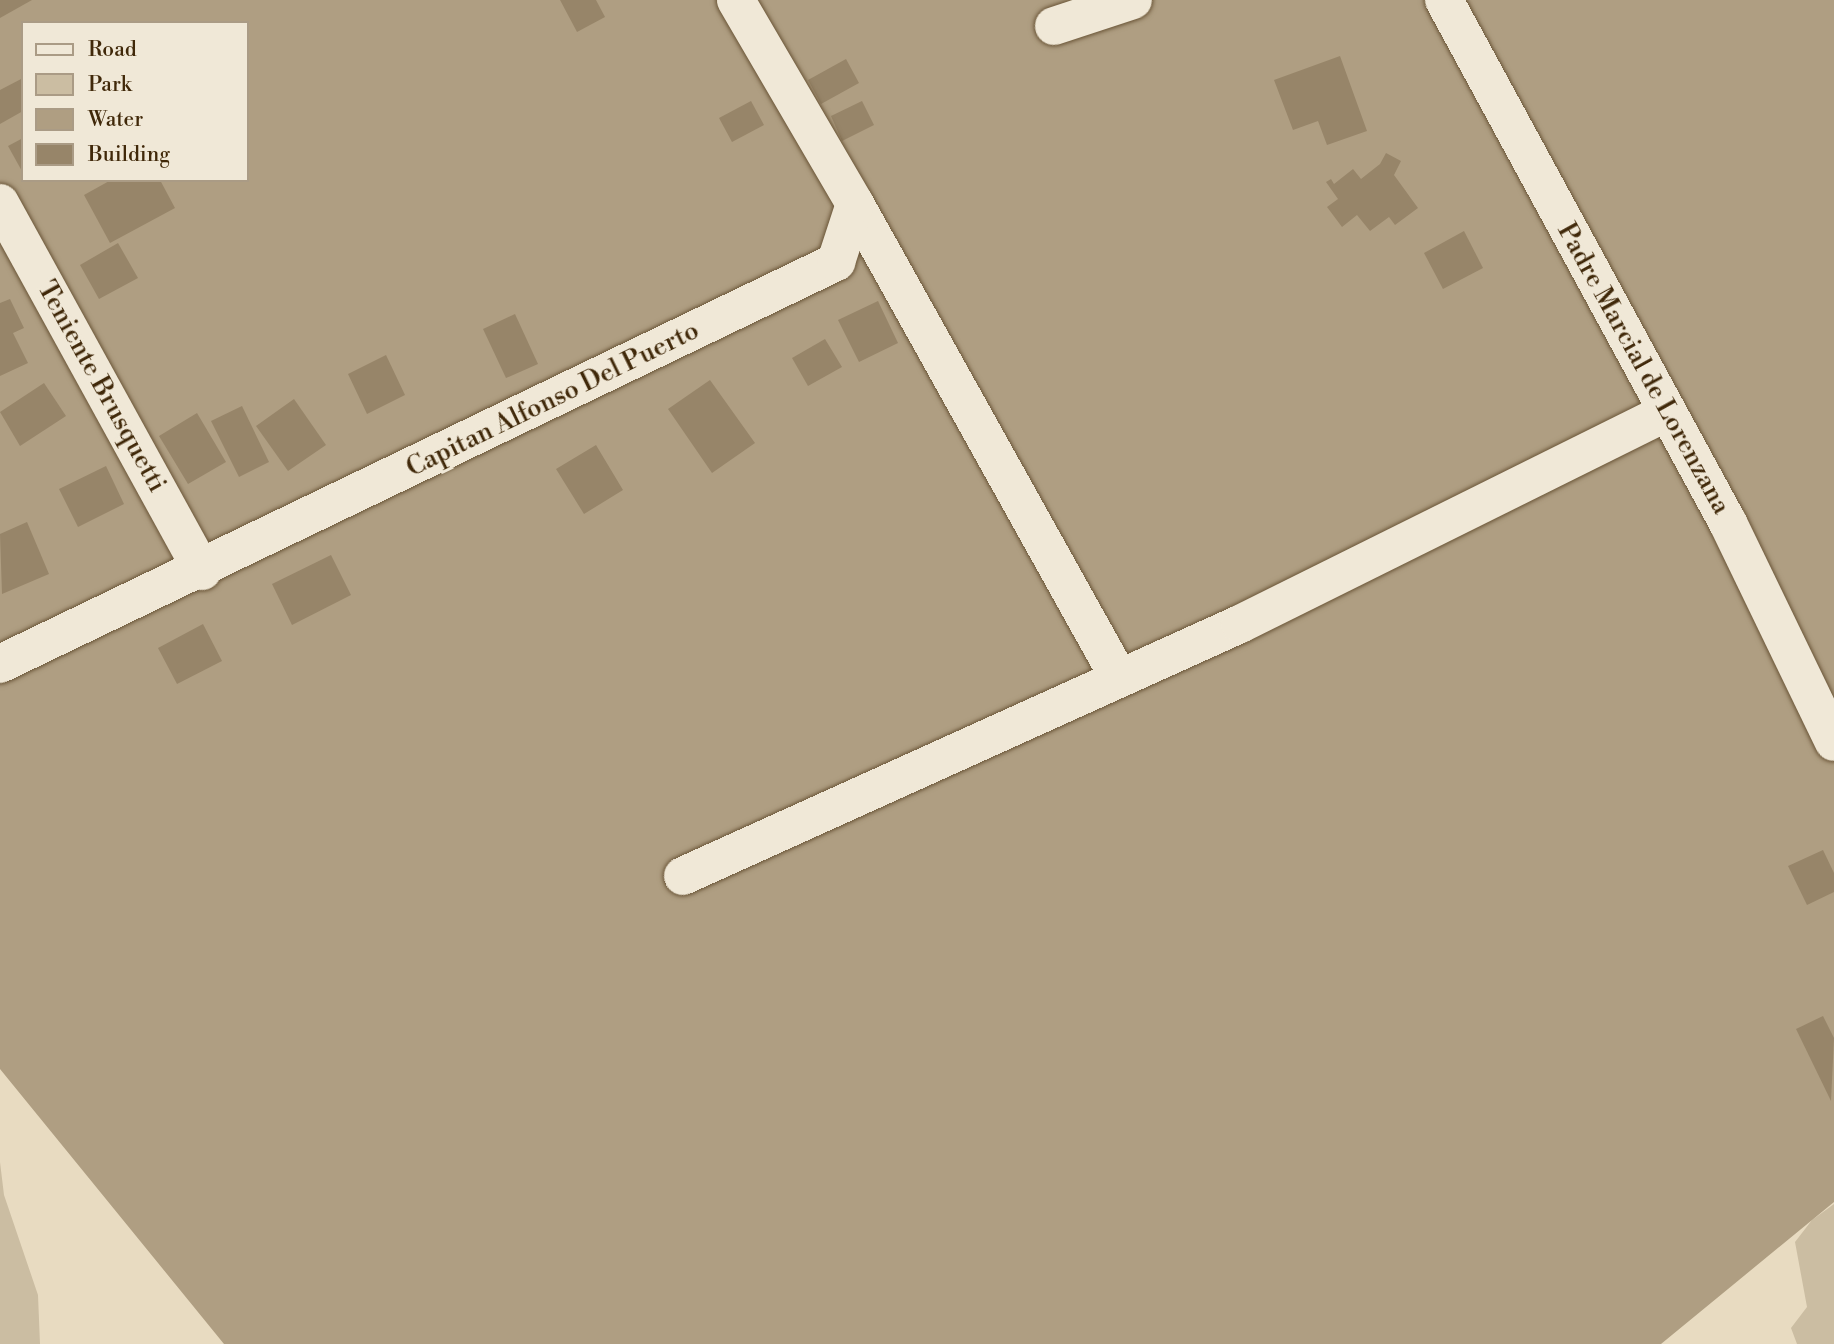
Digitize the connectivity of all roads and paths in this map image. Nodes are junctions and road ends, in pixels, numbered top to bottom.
1 (736, 0) edge
2 (1133, 0) edge
3 (1444, 0) edge
4 (1054, 26) dead end
5 (0, 203) edge
6 (855, 204) junction
7 (1665, 413) junction
8 (202, 570) junction
9 (0, 664) edge
10 (1119, 678) junction
11 (1834, 742) edge
12 (683, 876) dead end

1 - 6 street
2 - 4 street
3 - 7 street, Padre Marcial de Lorenzana
5 - 8 street, Teniente Brusquetti
6 - 8 street, Capitan Alfonso Del Puerto
6 - 10 street
7 - 10 street
7 - 11 street, Padre Marcial de Lorenzana
8 - 9 street, Capitan Alfonso Del Puerto
10 - 12 street

